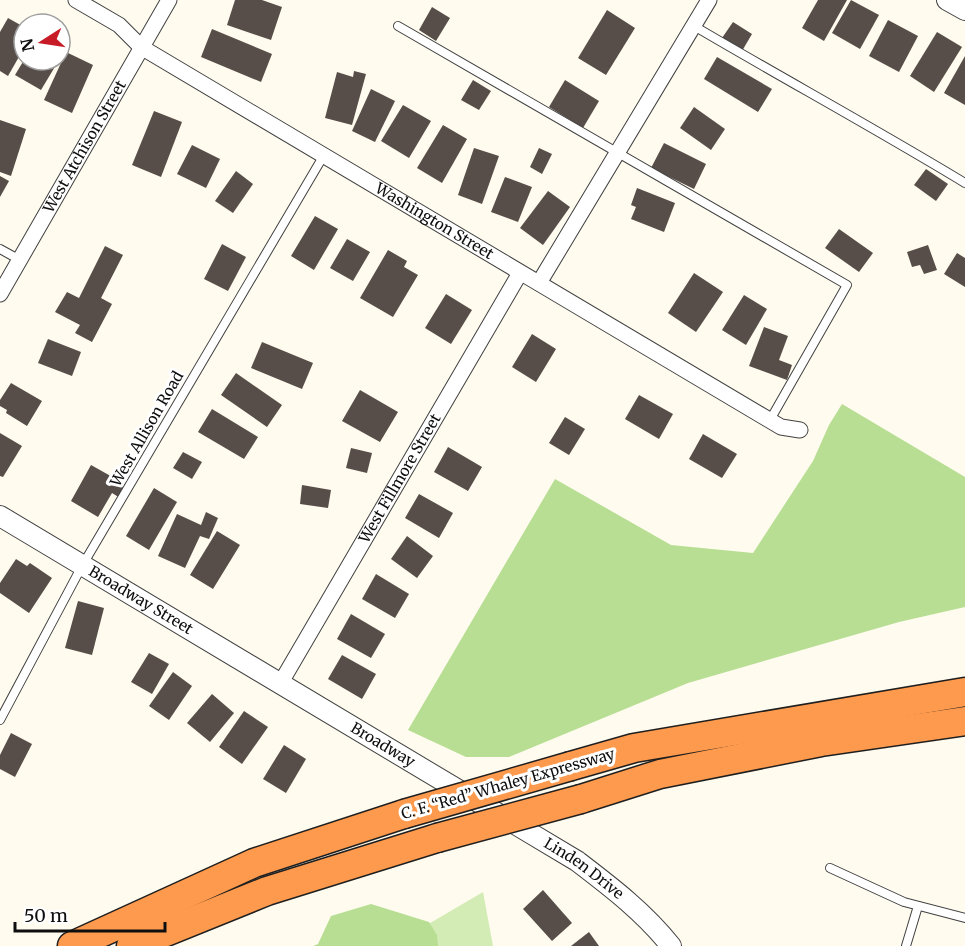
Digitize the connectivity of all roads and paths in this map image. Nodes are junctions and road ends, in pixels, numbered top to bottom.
1 (76, 0) edge
2 (169, 0) edge
3 (709, 0) edge
4 (947, 0) edge
5 (965, 10) edge
6 (398, 26) dead end
7 (694, 26) junction
8 (141, 47) junction
9 (618, 152) junction
10 (324, 155) junction
11 (965, 183) edge
12 (0, 249) edge
13 (20, 261) junction
14 (520, 273) junction
15 (538, 283) junction
16 (0, 294) edge
17 (770, 420) junction
18 (800, 430) dead end
19 (0, 516) edge
20 (82, 566) junction
21 (280, 684) junction
22 (965, 692) edge
23 (0, 720) edge
24 (965, 721) edge
25 (485, 805) joint
26 (830, 868) dead end
27 (918, 906) junction
28 (965, 918) edge
29 (72, 946) edge
30 (131, 946) edge
31 (671, 946) edge
32 (906, 946) edge

1 - 8 street, Washington Street
2 - 8 street, West Atchison Street
3 - 7 street
4 - 5 street
6 - 9 lane
7 - 9 street
7 - 11 lane
8 - 10 street, Washington Street
8 - 13 street, West Atchison Street
9 - 15 street
9 - 17 lane
10 - 14 street, Washington Street
10 - 20 lane, West Allison Road
12 - 13 lane
13 - 16 street, West Atchison Street
14 - 15 street, Washington Street
14 - 21 street, West Fillmore Street
15 - 17 street, Washington Street
17 - 18 street, Washington Street
19 - 20 street, Broadway Street
20 - 21 street, Broadway Street
20 - 23 lane, West Allison Road
21 - 25 street, Broadway
22 - 29 highway, C. F. “Red” Whaley Expressway, bridge
24 - 30 highway, bridge
25 - 31 street, Linden Drive
26 - 27 lane
27 - 28 lane
27 - 32 lane

